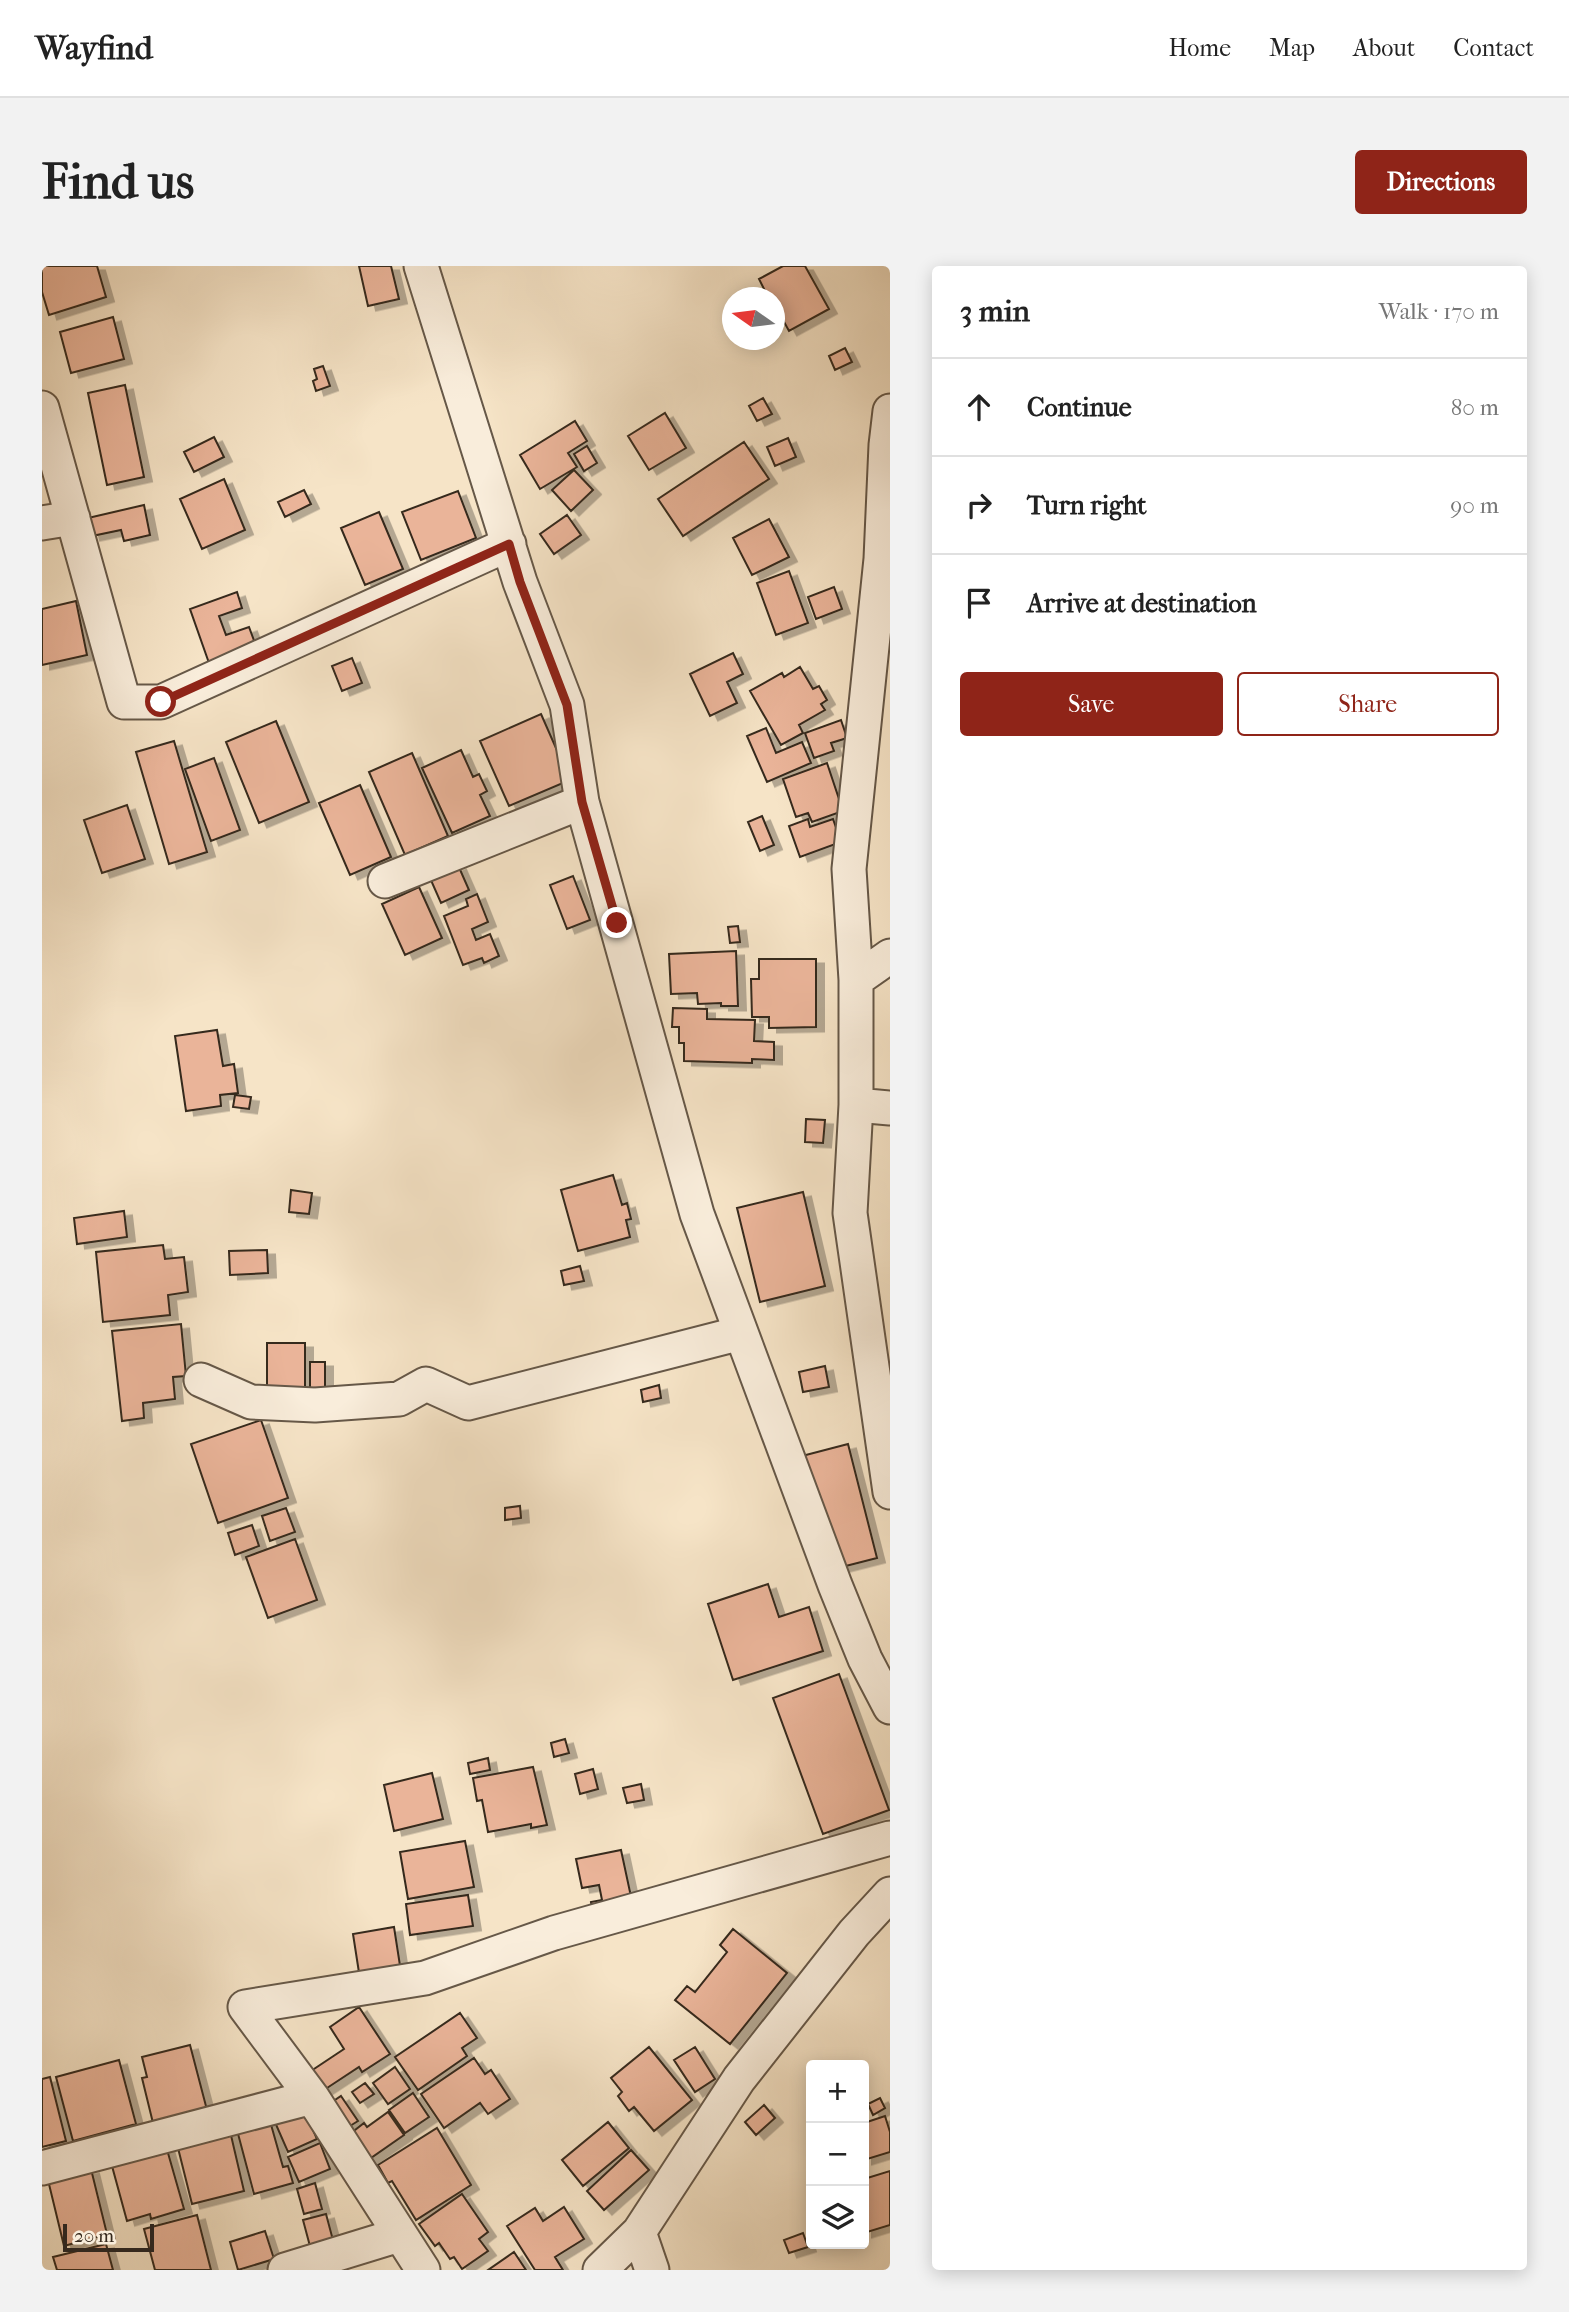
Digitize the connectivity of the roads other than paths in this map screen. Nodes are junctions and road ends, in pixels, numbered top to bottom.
1 (421, 266) edge
2 (42, 408) edge
3 (890, 411) edge
4 (57, 520) edge
5 (509, 544) junction
6 (582, 802) junction
7 (385, 881) dead end
8 (890, 956) edge
9 (856, 980) junction
10 (856, 1105) junction
11 (890, 1108) edge
12 (741, 1333) junction
13 (201, 1380) dead end
14 (890, 1492) edge
15 (890, 1707) edge
16 (890, 1838) edge
17 (890, 1894) edge
18 (312, 2096) junction
19 (42, 2168) edge
20 (639, 2232) junction
21 (399, 2235) junction
22 (285, 2270) edge
23 (423, 2270) edge
24 (600, 2270) edge
25 (652, 2270) edge

1 - 5 street
2 - 4 street
3 - 9 street
4 - 5 street
5 - 6 street
6 - 7 street
6 - 12 street
8 - 9 street
9 - 10 street
10 - 11 street
10 - 14 street
12 - 13 street
12 - 15 street
16 - 18 street
17 - 20 street
18 - 19 street
18 - 21 street
20 - 24 street
20 - 25 street
21 - 22 street
21 - 23 street

